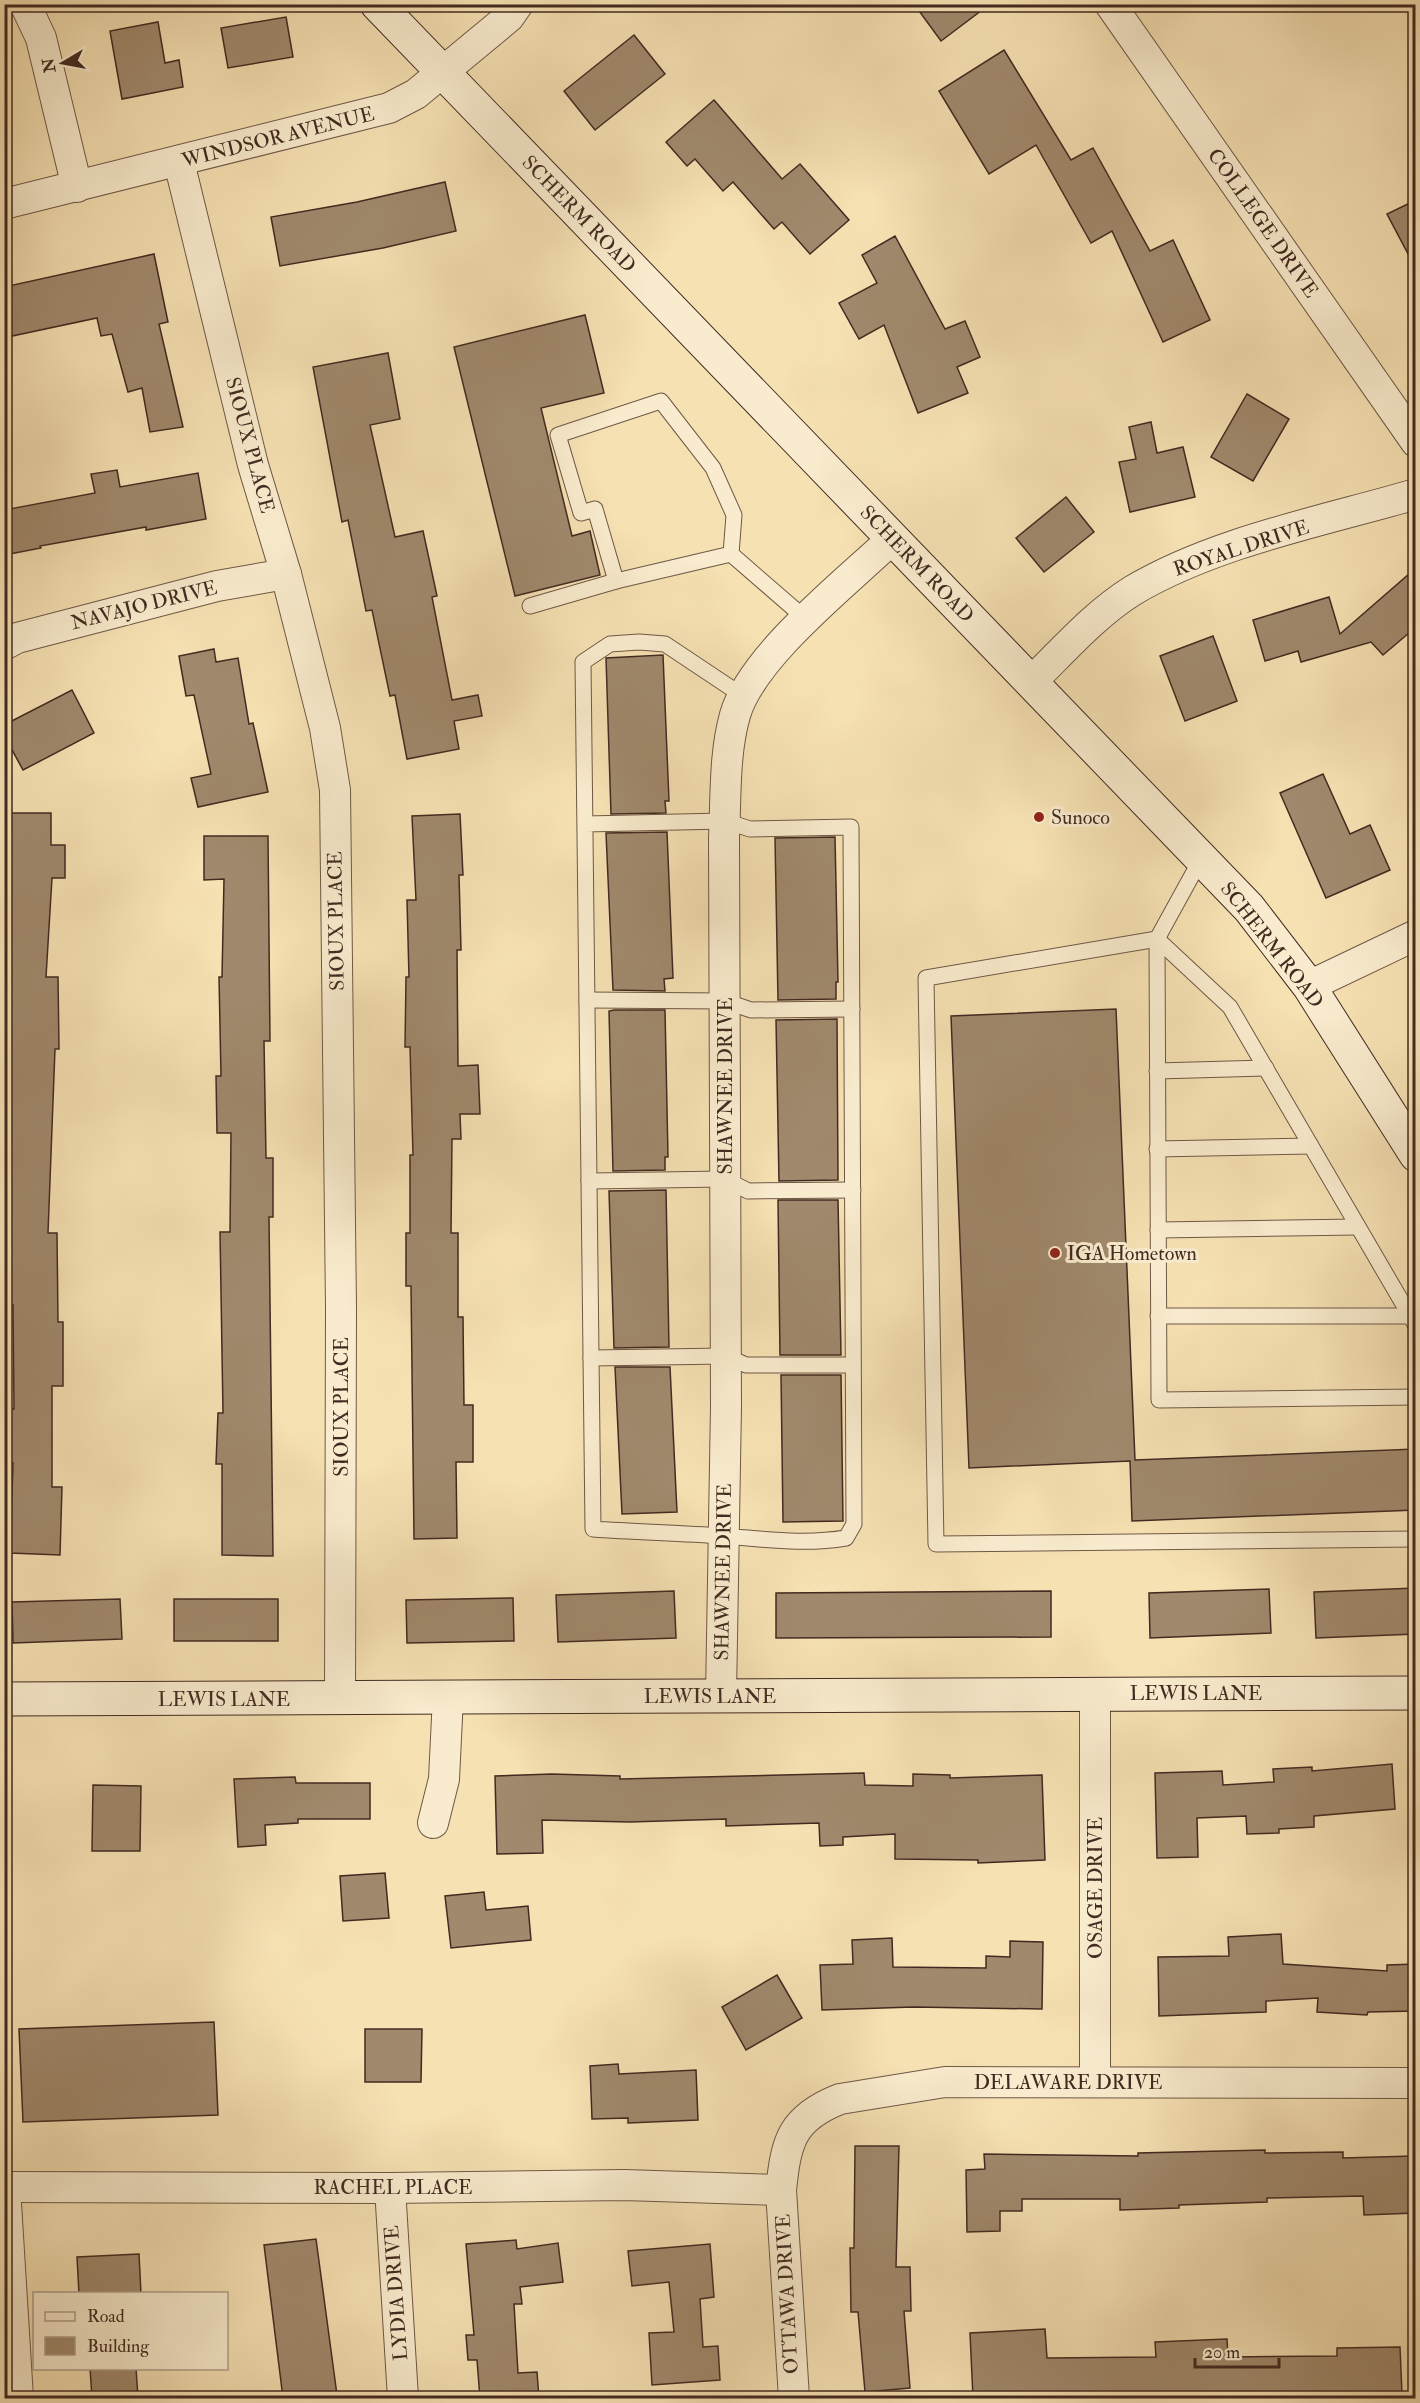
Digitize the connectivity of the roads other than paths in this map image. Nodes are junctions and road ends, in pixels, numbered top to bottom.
1 (25, 4) edge
2 (377, 4) edge
3 (518, 4) edge
4 (1110, 4) edge
5 (443, 72) junction
6 (179, 162) junction
7 (77, 187) junction
8 (4, 204) edge
9 (1416, 442) edge
10 (1416, 494) edge
11 (892, 539) junction
12 (731, 554) junction
13 (286, 574) junction
14 (616, 581) junction
15 (530, 606) dead end
16 (807, 620) junction
17 (4, 645) edge
18 (1030, 682) junction
19 (743, 696) junction
20 (724, 820) junction
21 (585, 824) junction
22 (1200, 859) junction
23 (1416, 935) edge
24 (1157, 939) junction
25 (1309, 986) junction
26 (587, 1000) junction
27 (725, 1001) junction
28 (852, 1009) junction
29 (1266, 1068) junction
30 (1157, 1071) junction
31 (1311, 1146) junction
32 (1157, 1149) junction
33 (1416, 1155) edge
34 (725, 1179) junction
35 (589, 1180) junction
36 (853, 1190) junction
37 (1358, 1227) junction
38 (1158, 1230) junction
39 (1158, 1316) junction
40 (1412, 1321) edge
41 (726, 1356) junction
42 (591, 1358) junction
43 (853, 1365) junction
44 (1416, 1397) edge
45 (724, 1536) junction
46 (1416, 1539) edge
47 (1095, 1693) junction
48 (1416, 1693) edge
49 (721, 1696) junction
50 (448, 1697) junction
51 (4, 1699) edge
52 (340, 1699) junction
53 (433, 1823) dead end
54 (1095, 2082) junction
55 (1416, 2082) edge
56 (5, 2187) edge
57 (390, 2188) junction
58 (781, 2190) junction
59 (18, 2398) edge
60 (403, 2398) edge
61 (794, 2398) edge

1 - 7 street
2 - 5 street, SCHERM ROAD
3 - 5 street, WINDSOR AVENUE
4 - 9 street, COLLEGE DRIVE
5 - 6 street, WINDSOR AVENUE
5 - 11 street, SCHERM ROAD
6 - 7 street, WINDSOR AVENUE
6 - 13 street, SIOUX PLACE
7 - 8 street, WINDSOR AVENUE
10 - 18 street, ROYAL DRIVE
11 - 16 street, SHAWNEE DRIVE
11 - 18 street, SCHERM ROAD
12 - 14 lane
12 - 14 lane
12 - 16 lane
13 - 17 street, NAVAJO DRIVE
13 - 52 street, SIOUX PLACE
14 - 15 lane
16 - 19 street, SHAWNEE DRIVE
18 - 22 street, SCHERM ROAD
19 - 20 street, SHAWNEE DRIVE
19 - 21 lane
20 - 21 lane
20 - 27 street, SHAWNEE DRIVE
20 - 28 lane
21 - 26 lane
22 - 24 lane
22 - 25 street, SCHERM ROAD
23 - 25 street
24 - 29 lane
24 - 30 lane
24 - 46 lane
25 - 33 street, SCHERM ROAD
26 - 27 lane
26 - 35 lane
27 - 28 lane
27 - 34 street, SHAWNEE DRIVE
28 - 36 lane
29 - 30 lane
29 - 31 lane
30 - 32 lane
31 - 32 lane
31 - 37 lane
32 - 38 lane
34 - 35 lane
34 - 36 lane
34 - 41 street, SHAWNEE DRIVE
35 - 42 lane
36 - 43 lane
37 - 38 lane
37 - 40 lane
38 - 39 lane
39 - 40 lane
39 - 44 lane
41 - 42 lane
41 - 43 lane
41 - 45 street, SHAWNEE DRIVE
42 - 45 lane
43 - 45 lane
45 - 49 street, SHAWNEE DRIVE
47 - 48 street, LEWIS LANE
47 - 49 street, LEWIS LANE
47 - 54 street, OSAGE DRIVE
49 - 50 street, LEWIS LANE
50 - 52 street, LEWIS LANE
50 - 53 street
51 - 52 street, LEWIS LANE
54 - 55 street, DELAWARE DRIVE
54 - 58 street, DELAWARE DRIVE
56 - 57 street, RACHEL PLACE
56 - 59 street
57 - 58 street, RACHEL PLACE
57 - 60 street, LYDIA DRIVE
58 - 61 street, OTTAWA DRIVE

